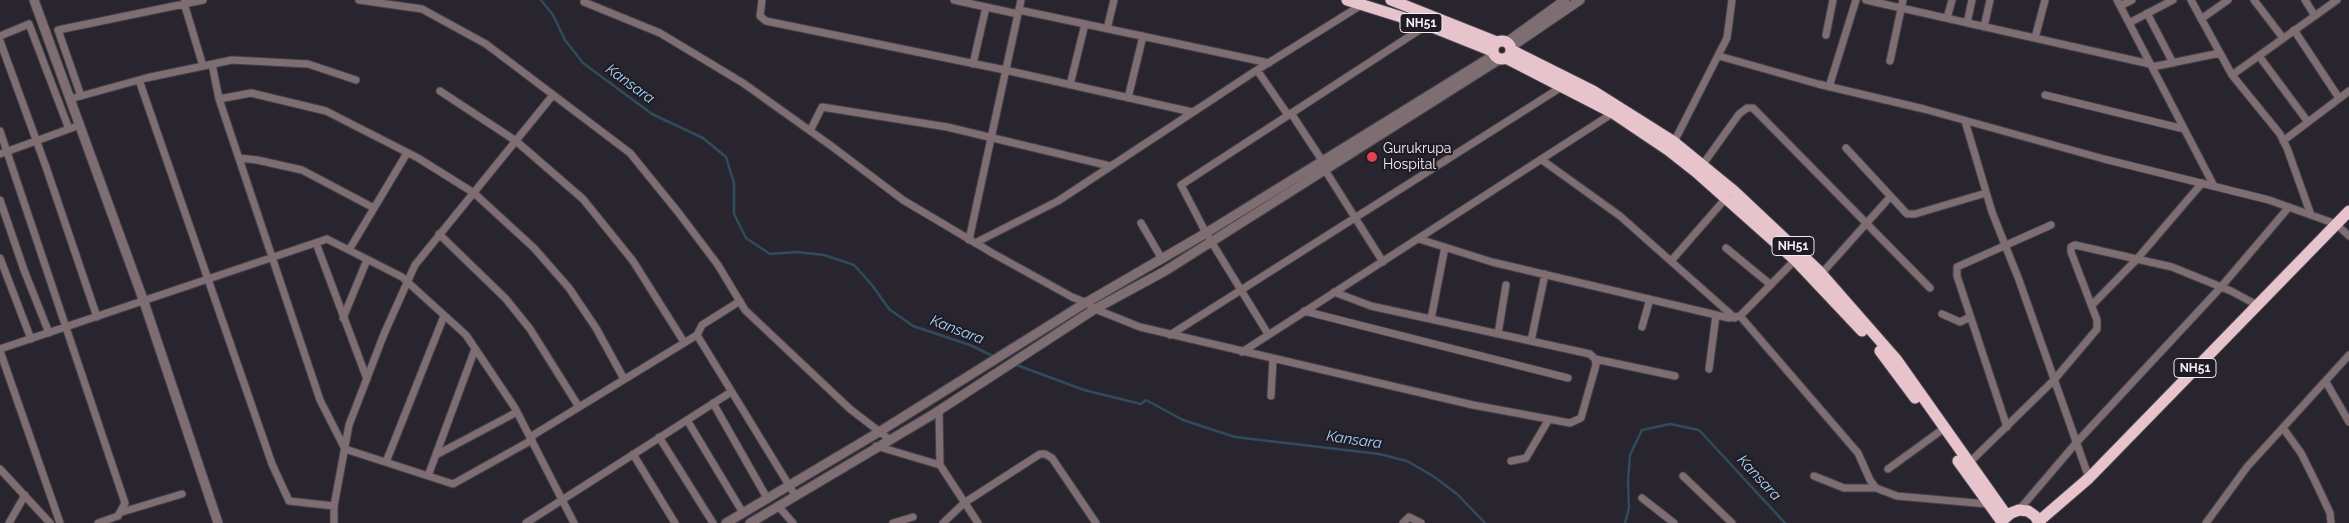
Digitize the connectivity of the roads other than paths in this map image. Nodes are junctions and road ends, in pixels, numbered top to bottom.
1 (34, 0) edge
2 (203, 0) edge
3 (359, 0) edge
4 (762, 0) edge
5 (954, 0) edge
6 (1021, 0) edge
7 (1114, 0) edge
8 (1347, 0) edge
9 (1391, 0) edge
10 (1565, 0) edge
11 (1580, 0) edge
12 (1732, 0) edge
13 (1833, 0) edge
14 (1856, 0) edge
15 (1866, 0) edge
16 (1903, 0) edge
17 (1952, 0) edge
18 (1972, 0) edge
19 (1990, 0) edge
20 (2045, 0) edge
21 (2132, 0) edge
22 (2173, 0) edge
23 (2191, 0) edge
24 (2228, 0) edge
25 (2254, 0) edge
26 (2305, 0) edge
27 (2337, 0) edge
28 (584, 2) dead end
29 (1879, 2) edge
30 (184, 3) junction
31 (2119, 3) edge
32 (1364, 4) junction
33 (986, 7) junction
34 (1901, 8) junction
35 (1018, 12) junction
36 (2147, 13) junction
37 (2315, 16) junction
38 (1947, 18) junction
39 (2201, 19) junction
40 (1967, 23) junction
41 (2128, 23) junction
42 (1085, 24) junction
43 (1427, 25) junction
44 (1984, 27) junction
45 (1107, 29) junction
46 (2294, 30) junction
47 (1826, 35) dead end
48 (0, 36) edge
49 (1143, 36) junction
50 (2035, 38) junction
51 (2283, 38) junction
52 (0, 41) edge
53 (1502, 51) junction
54 (2220, 53) junction
55 (1719, 56) junction
56 (2259, 56) junction
57 (1890, 61) dead end
58 (1269, 63) junction
59 (2173, 63) junction
60 (212, 64) junction
61 (973, 64) junction
62 (203, 66) junction
63 (2151, 66) junction
64 (1005, 70) junction
65 (1257, 70) junction
66 (2232, 75) junction
67 (139, 80) junction
68 (356, 80) dead end
69 (1070, 85) junction
70 (1563, 86) junction
71 (1829, 87) junction
72 (440, 91) dead end
73 (2349, 91) edge
74 (553, 95) junction
75 (2045, 95) dead end
76 (80, 96) junction
77 (1128, 98) junction
78 (2339, 98) junction
79 (70, 99) junction
80 (219, 99) junction
81 (1192, 112) junction
82 (1613, 113) junction
83 (1289, 114) junction
84 (1965, 121) junction
85 (2308, 122) junction
86 (80, 125) junction
87 (68, 129) junction
88 (2184, 129) junction
89 (0, 131) edge
90 (810, 131) junction
91 (990, 136) junction
92 (2283, 140) junction
93 (36, 141) junction
94 (516, 141) junction
95 (1674, 142) junction
96 (1846, 148) dead end
97 (8, 151) junction
98 (407, 152) junction
99 (0, 154) edge
100 (239, 158) junction
101 (1322, 160) junction
102 (1542, 160) junction
103 (1110, 166) junction
104 (1700, 168) junction
105 (1327, 170) junction
106 (2202, 183) junction
107 (2214, 186) junction
108 (474, 193) junction
109 (1986, 193) junction
110 (1890, 197) junction
111 (1726, 198) junction
112 (0, 200) edge
113 (374, 208) junction
114 (2289, 208) junction
115 (2349, 211) edge
116 (2311, 215) junction
117 (1355, 218) junction
118 (1141, 223) dead end
119 (1867, 223) junction
120 (2336, 224) junction
121 (2051, 225) dead end
122 (1206, 233) junction
123 (439, 234) junction
124 (2349, 236) edge
125 (1419, 239) junction
126 (972, 241) junction
127 (1212, 242) junction
128 (316, 243) junction
129 (2006, 246) junction
130 (1445, 247) junction
131 (1726, 248) dead end
132 (349, 250) junction
133 (0, 258) edge
134 (272, 258) junction
135 (1162, 259) junction
136 (2137, 259) junction
137 (367, 260) junction
138 (1795, 260) junction
139 (1671, 261) junction
140 (1382, 262) junction
141 (1546, 274) junction
142 (1822, 274) junction
143 (210, 279) junction
144 (407, 282) junction
145 (1506, 285) dead end
146 (1771, 285) junction
147 (2222, 287) junction
148 (1241, 288) junction
149 (1930, 288) dead end
150 (1334, 292) junction
151 (1650, 299) junction
152 (740, 301) junction
153 (144, 302) junction
154 (1087, 303) junction
155 (2092, 305) junction
156 (2257, 305) junction
157 (1095, 310) junction
158 (1304, 311) junction
159 (1942, 314) dead end
160 (1716, 315) junction
161 (444, 316) junction
162 (96, 317) junction
163 (1738, 317) junction
164 (1970, 317) junction
165 (343, 318) junction
166 (1431, 319) junction
167 (66, 327) junction
168 (1642, 327) dead end
169 (50, 333) junction
170 (1268, 334) junction
171 (1498, 334) junction
172 (697, 335) junction
173 (1170, 335) junction
174 (31, 339) junction
175 (1531, 341) junction
176 (684, 342) junction
177 (475, 349) junction
178 (0, 350) edge
179 (1242, 352) junction
180 (2349, 356) edge
181 (1273, 359) junction
182 (1595, 359) junction
183 (1709, 369) dead end
184 (1675, 376) dead end
185 (1568, 378) dead end
186 (367, 379) junction
187 (624, 379) junction
188 (2054, 380) junction
189 (2326, 382) junction
190 (731, 392) junction
191 (1271, 396) dead end
192 (713, 404) junction
193 (579, 407) junction
194 (939, 410) junction
195 (517, 412) junction
196 (1549, 419) junction
197 (687, 420) junction
198 (2349, 422) edge
199 (2006, 426) junction
200 (2283, 428) junction
201 (879, 432) junction
202 (1939, 432) junction
203 (659, 438) junction
204 (531, 439) junction
205 (889, 439) junction
206 (2076, 443) junction
207 (876, 446) junction
208 (345, 449) junction
209 (633, 454) junction
210 (436, 455) junction
211 (1511, 461) dead end
212 (386, 462) junction
213 (1969, 463) junction
214 (940, 465) junction
215 (0, 469) edge
216 (1888, 469) dead end
217 (428, 476) junction
218 (1683, 476) dead end
219 (1814, 476) dead end
220 (2089, 478) junction
221 (789, 484) junction
222 (1876, 488) junction
223 (182, 494) dead end
224 (25, 495) junction
225 (795, 495) junction
226 (767, 498) junction
227 (1642, 498) dead end
228 (562, 499) junction
229 (964, 503) junction
230 (1987, 504) junction
231 (334, 506) junction
232 (778, 506) junction
233 (2019, 510) junction
234 (122, 512) junction
235 (742, 513) junction
236 (913, 517) dead end
237 (2004, 520) edge
238 (9, 523) edge
239 (50, 523) edge
240 (60, 523) edge
241 (98, 523) edge
242 (218, 523) edge
243 (334, 523) edge
244 (526, 523) edge
245 (574, 523) edge
246 (675, 523) edge
247 (712, 523) edge
248 (726, 523) edge
249 (750, 523) edge
250 (793, 523) edge
251 (894, 523) edge
252 (943, 523) edge
253 (978, 523) edge
254 (1096, 523) edge
255 (1403, 523) edge
256 (1421, 523) edge
257 (1674, 523) edge
258 (1732, 523) edge
259 (2039, 523) edge
260 (2206, 523) edge
261 (2331, 523) edge

1 - 79 street
2 - 30 street
3 - 74 street
4 - 61 street
5 - 33 street
6 - 35 street
7 - 45 street
8 - 32 highway, NH51
9 - 53 highway, NH51
10 - 53 street
11 - 53 street
12 - 55 street
13 - 47 street
14 - 71 street
15 - 29 street
16 - 34 street
17 - 38 street
18 - 40 street
19 - 44 street
20 - 50 street
21 - 31 street
22 - 36 street
23 - 39 street
24 - 39 street
25 - 51 street
26 - 37 street
27 - 37 street
28 - 90 street
29 - 34 street
30 - 62 street
30 - 76 street
31 - 41 street
32 - 43 highway, NH51
32 - 58 street
33 - 35 street
33 - 61 street
34 - 38 street
34 - 57 street
35 - 42 street
35 - 64 street
36 - 41 street
36 - 59 street
37 - 46 street
38 - 40 street
39 - 54 street
40 - 44 street
41 - 63 street
42 - 45 street
42 - 69 street
43 - 53 highway, NH51
43 - 83 street
44 - 50 street
45 - 49 street
46 - 51 street
46 - 78 street
48 - 87 street
49 - 58 street
49 - 77 street
50 - 63 street
51 - 56 street
52 - 93 street
53 - 70 highway, NH51
53 - 95 highway, NH51
53 - 101 street
53 - 105 street
54 - 59 street
54 - 66 street
55 - 71 street
55 - 95 street
56 - 66 street
56 - 85 street
58 - 65 street
59 - 63 street
60 - 62 street
60 - 68 street
60 - 80 street
61 - 64 street
62 - 67 street
63 - 88 street
64 - 69 street
64 - 91 street
65 - 81 street
65 - 83 street
66 - 92 street
67 - 76 street
67 - 143 street
69 - 77 street
70 - 82 highway, NH51
70 - 117 street
71 - 84 street
72 - 94 street
73 - 78 street
74 - 94 street
74 - 152 street
75 - 88 street
76 - 79 street
77 - 81 street
78 - 85 street
79 - 86 street
80 - 98 street
80 - 100 street
81 - 103 street
82 - 102 street
82 - 104 highway, NH51
83 - 101 street
83 - 122 street
84 - 106 street
84 - 109 street
85 - 92 street
86 - 87 street
86 - 153 street
87 - 93 street
88 - 107 street
89 - 97 street
90 - 91 street
90 - 126 street
91 - 103 street
91 - 126 street
92 - 116 street
93 - 97 street
93 - 162 street
94 - 108 street
94 - 176 street
95 - 104 highway, NH51
96 - 110 street
97 - 99 street
97 - 167 street
98 - 108 street
98 - 113 street
100 - 113 street
100 - 134 street
101 - 105 street
101 - 122 street
102 - 125 street
102 - 139 street
103 - 126 street
104 - 111 highway, NH51
104 - 119 street
104 - 142 highway, NH51
105 - 117 street
105 - 127 street
106 - 107 street
106 - 136 street
107 - 114 street
108 - 123 street
108 - 187 street
109 - 110 street
109 - 129 street
110 - 119 street
111 - 138 highway, NH51
111 - 139 street
112 - 169 street
113 - 132 street
114 - 116 street
114 - 147 street
115 - 120 highway, NH51
116 - 120 street
117 - 140 street
117 - 148 street
118 - 135 street
119 - 142 street
119 - 149 street
120 - 124 street
120 - 156 highway, NH51
121 - 129 street
122 - 127 street
122 - 135 street
123 - 144 street
123 - 193 street
125 - 130 street
125 - 140 street
126 - 154 street
127 - 148 street
127 - 157 street
128 - 132 street
128 - 134 street
128 - 165 street
129 - 164 street
129 - 188 street
130 - 141 street
130 - 166 street
131 - 146 street
132 - 137 street
133 - 174 street
134 - 143 street
134 - 208 street
135 - 154 street
136 - 147 street
136 - 155 street
136 - 155 street
137 - 144 street
137 - 165 street
138 - 146 street
138 - 202 highway, NH51
139 - 163 street
140 - 150 street
141 - 151 street
141 - 175 street
142 - 213 highway, NH51
143 - 153 street
143 - 231 street
144 - 161 street
144 - 186 street
145 - 171 street
146 - 163 street
147 - 156 street
147 - 206 street
148 - 170 street
148 - 173 street
150 - 158 street
150 - 166 street
151 - 160 street
151 - 168 street
152 - 172 street
152 - 201 street
153 - 162 street
153 - 242 street
154 - 157 street
154 - 201 street
155 - 188 street
156 - 220 highway, NH51
157 - 173 street
157 - 194 street
158 - 170 street
158 - 185 street
159 - 164 street
160 - 163 street
160 - 183 street
161 - 177 street
161 - 212 street
162 - 167 street
163 - 222 street
164 - 199 street
165 - 186 street
166 - 171 street
167 - 169 street
167 - 234 street
169 - 174 street
170 - 179 street
171 - 175 street
172 - 176 street
172 - 190 street
173 - 179 street
174 - 178 street
175 - 182 street
176 - 187 street
177 - 195 street
177 - 210 street
178 - 240 street
179 - 181 street
180 - 189 street
181 - 191 street
181 - 196 street
182 - 184 street
182 - 196 street
186 - 208 street
187 - 193 street
188 - 199 street
188 - 206 street
189 - 198 street
189 - 200 street
190 - 192 street
190 - 221 street
192 - 197 street
192 - 226 street
193 - 204 street
194 - 205 street
194 - 214 street
195 - 204 street
195 - 210 street
196 - 211 street
197 - 203 street
197 - 235 street
199 - 213 street
200 - 260 street
200 - 261 street
201 - 205 street
201 - 221 street
202 - 216 street
202 - 230 highway, NH51
203 - 209 street
203 - 247 street
204 - 217 street
204 - 228 street
205 - 207 street
206 - 220 street
206 - 233 street
207 - 214 street
207 - 225 street
208 - 212 street
208 - 231 street
209 - 228 street
209 - 246 street
210 - 217 street
212 - 217 street
213 - 237 highway, NH51
214 - 229 street
215 - 224 street
218 - 258 street
219 - 222 street
220 - 259 highway, NH51
221 - 225 street
221 - 226 street
222 - 230 street
223 - 234 street
224 - 238 street
224 - 239 street
225 - 232 street
226 - 235 street
227 - 257 street
228 - 244 street
228 - 245 street
229 - 252 street
229 - 253 street
229 - 254 street
230 - 237 highway, NH51
231 - 243 street
232 - 249 street
232 - 250 street
233 - 237 highway
233 - 259 highway, NH51
234 - 241 street
235 - 248 street
236 - 251 street
255 - 256 street

